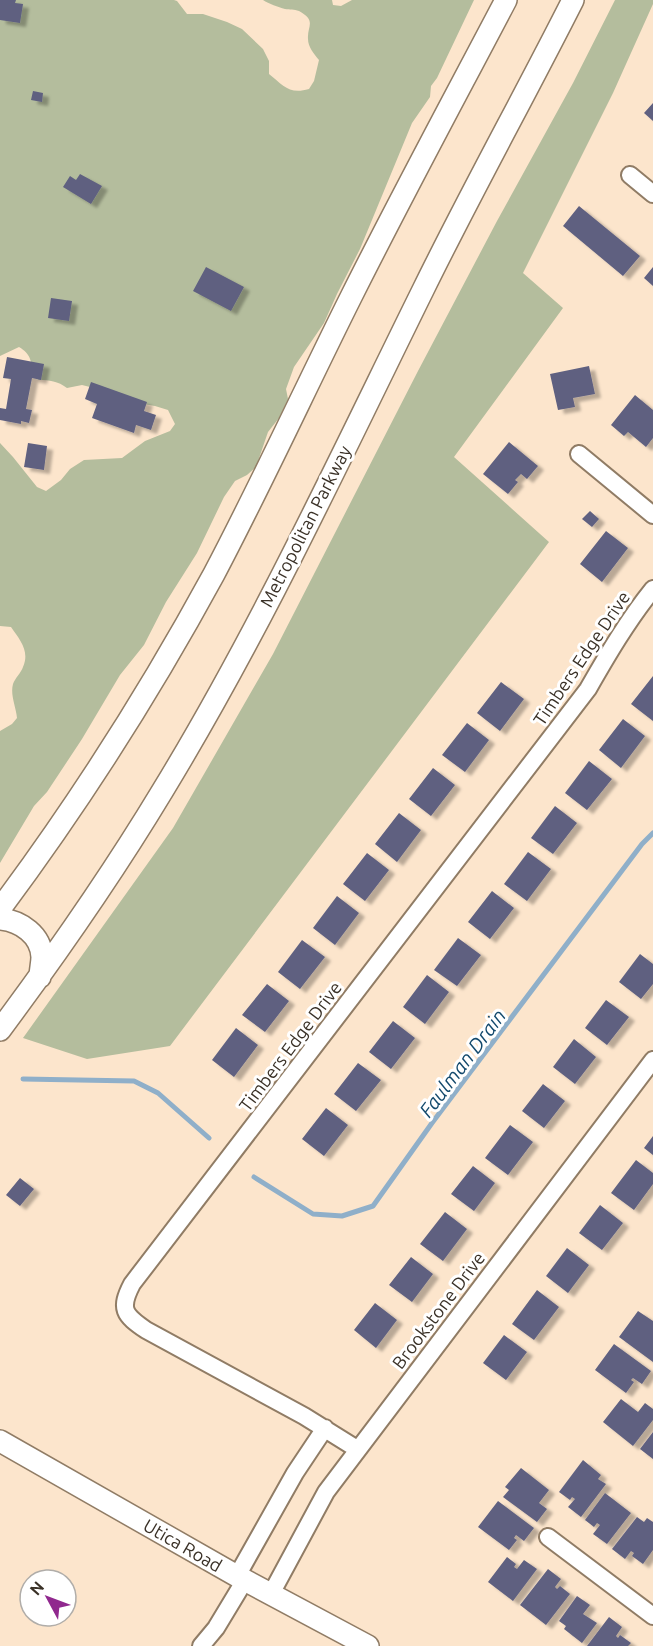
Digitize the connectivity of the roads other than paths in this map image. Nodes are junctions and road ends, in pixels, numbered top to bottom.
1 (506, 0) edge
2 (573, 0) edge
3 (630, 175) dead end
4 (653, 194) edge
5 (579, 454) dead end
6 (653, 515) edge
7 (653, 588) edge
8 (0, 909) edge
9 (0, 919) edge
10 (40, 976) junction
11 (0, 1030) edge
12 (653, 1060) edge
13 (325, 1428) junction
14 (0, 1441) edge
15 (357, 1449) junction
16 (548, 1537) dead end
17 (241, 1578) junction
18 (271, 1594) junction
19 (653, 1616) edge
20 (201, 1646) edge
21 (368, 1646) edge

1 - 8 main road
2 - 10 main road, Metropolitan Parkway
3 - 4 street
5 - 6 street
7 - 13 street, Timbers Edge Drive
9 - 10 main road
10 - 11 main road, Metropolitan Parkway
12 - 15 street, Brookstone Drive
13 - 15 street, Timbers Edge Drive
13 - 17 street
14 - 17 main road, Utica Road
15 - 18 street, Brookstone Drive
16 - 19 street
17 - 18 main road, Utica Road
17 - 20 street
18 - 21 main road, Utica Road

